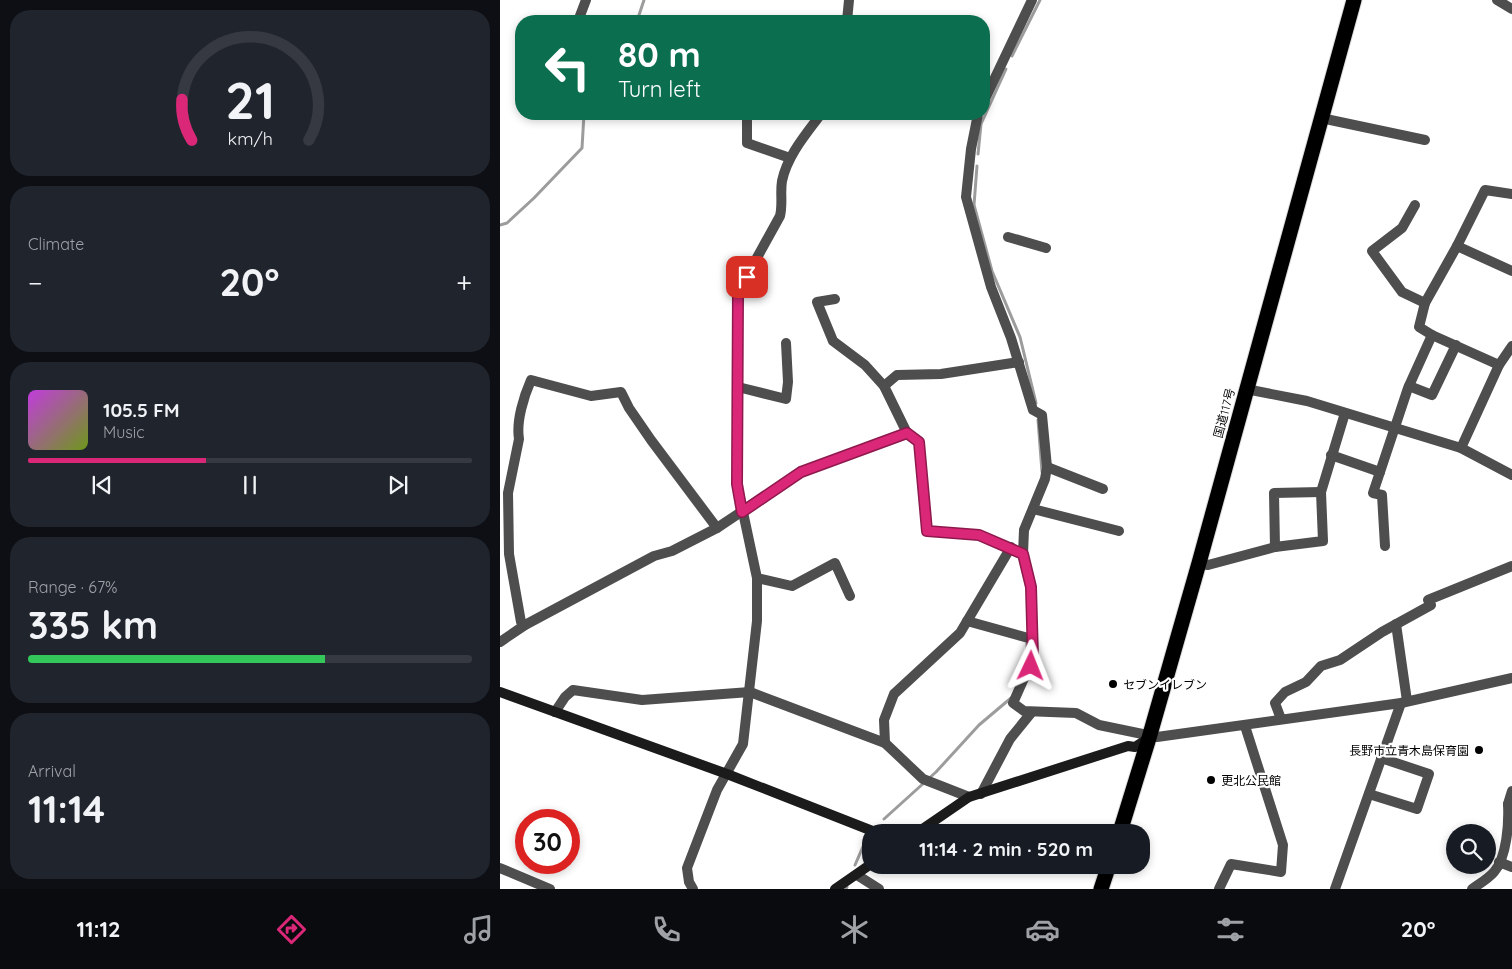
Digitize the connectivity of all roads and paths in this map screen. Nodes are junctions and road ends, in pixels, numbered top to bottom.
1 (586, 0) edge
2 (849, 0) edge
3 (1032, 0) edge
4 (1354, 0) edge
5 (1498, 0) edge
6 (1512, 9) edge
7 (580, 15) edge
8 (848, 15) edge
9 (990, 88) edge
10 (1321, 118) junction
11 (748, 120) edge
12 (817, 120) edge
13 (977, 120) edge
14 (1425, 140) dead end
15 (790, 158) junction
16 (1512, 194) edge
17 (1415, 205) dead end
18 (1008, 237) dead end
19 (1457, 246) junction
20 (1046, 248) dead end
21 (1512, 271) edge
22 (835, 299) dead end
23 (1425, 303) junction
24 (1432, 335) junction
25 (786, 343) dead end
26 (1456, 345) junction
27 (1512, 346) edge
28 (1019, 362) junction
29 (1499, 365) junction
30 (884, 386) junction
31 (1409, 386) junction
32 (738, 387) junction
33 (1246, 389) junction
34 (1344, 413) junction
35 (1395, 428) junction
36 (907, 433) junction
37 (1461, 448) junction
38 (1331, 455) junction
39 (1046, 467) junction
40 (1380, 472) junction
41 (1512, 476) edge
42 (1103, 489) dead end
43 (1321, 492) junction
44 (1034, 509) junction
45 (742, 512) junction
46 (717, 528) junction
47 (1119, 531) dead end
48 (1385, 546) dead end
49 (1011, 547) junction
50 (1275, 547) junction
51 (1023, 554) junction
52 (1199, 564) junction
53 (1512, 566) edge
54 (757, 578) junction
55 (850, 596) dead end
56 (968, 622) junction
57 (1396, 624) junction
58 (525, 625) junction
59 (1032, 639) junction
60 (500, 642) edge
61 (1512, 678) edge
62 (500, 692) edge
63 (750, 692) junction
64 (1404, 702) junction
65 (555, 712) junction
66 (1031, 713) junction
67 (1281, 719) junction
68 (1245, 726) junction
69 (1150, 738) junction
70 (885, 743) junction
71 (1381, 758) junction
72 (727, 774) junction
73 (1512, 792) edge
74 (981, 794) junction
75 (1369, 794) junction
76 (968, 797) junction
77 (1510, 805) edge
78 (929, 824) edge
79 (1123, 824) edge
80 (862, 827) edge
81 (1499, 862) junction
82 (1512, 867) edge
83 (500, 868) edge
84 (862, 870) edge
85 (857, 874) junction
86 (1106, 874) edge
87 (550, 889) edge
88 (693, 889) edge
89 (835, 889) edge
90 (879, 889) edge
91 (1101, 889) edge
92 (1219, 889) edge
93 (1335, 889) edge
94 (1472, 889) edge

1 - 7 street
2 - 8 street
3 - 9 street
4 - 10 highway, 国道117号
5 - 6 street
10 - 14 street
10 - 33 highway, 国道117号
11 - 15 street
12 - 15 street
13 - 28 street
15 - 32 street
16 - 19 street
17 - 23 street
18 - 20 street
19 - 21 street
19 - 23 street
22 - 30 street
23 - 24 street
24 - 26 street
24 - 31 street
25 - 32 street
26 - 29 street
26 - 31 street
27 - 29 street
28 - 30 street
28 - 39 street
29 - 37 street
30 - 36 street
31 - 35 street
32 - 45 street
33 - 34 street
33 - 52 highway, 国道117号
34 - 35 street
34 - 38 street
35 - 37 street
35 - 40 street
36 - 45 street
36 - 49 street
37 - 41 street
38 - 40 street
38 - 43 street
39 - 42 street
39 - 44 street
40 - 48 street
43 - 50 street
43 - 50 street
44 - 47 street
44 - 51 street
45 - 46 street
45 - 54 street
46 - 58 street
46 - 58 street
49 - 51 street
49 - 56 street
50 - 52 street
51 - 59 street
52 - 69 highway, 国道117号
53 - 57 street
54 - 55 street
54 - 63 street
56 - 59 street
56 - 70 street
57 - 64 street
57 - 67 street
58 - 60 street
59 - 66 street
61 - 64 street
62 - 65 street
63 - 65 street
63 - 70 street
63 - 72 street
64 - 67 street
64 - 71 street
65 - 72 street
66 - 69 street
66 - 74 street
67 - 68 street
68 - 69 street
68 - 92 street
69 - 74 street
69 - 79 highway, 国道117号
70 - 76 street
71 - 75 street
71 - 75 street
72 - 80 street
72 - 88 street
73 - 77 street
74 - 76 street
75 - 93 street
76 - 78 street
77 - 81 street
81 - 82 street
81 - 94 street
83 - 87 street
84 - 85 street
85 - 89 street
85 - 90 street
86 - 91 highway

